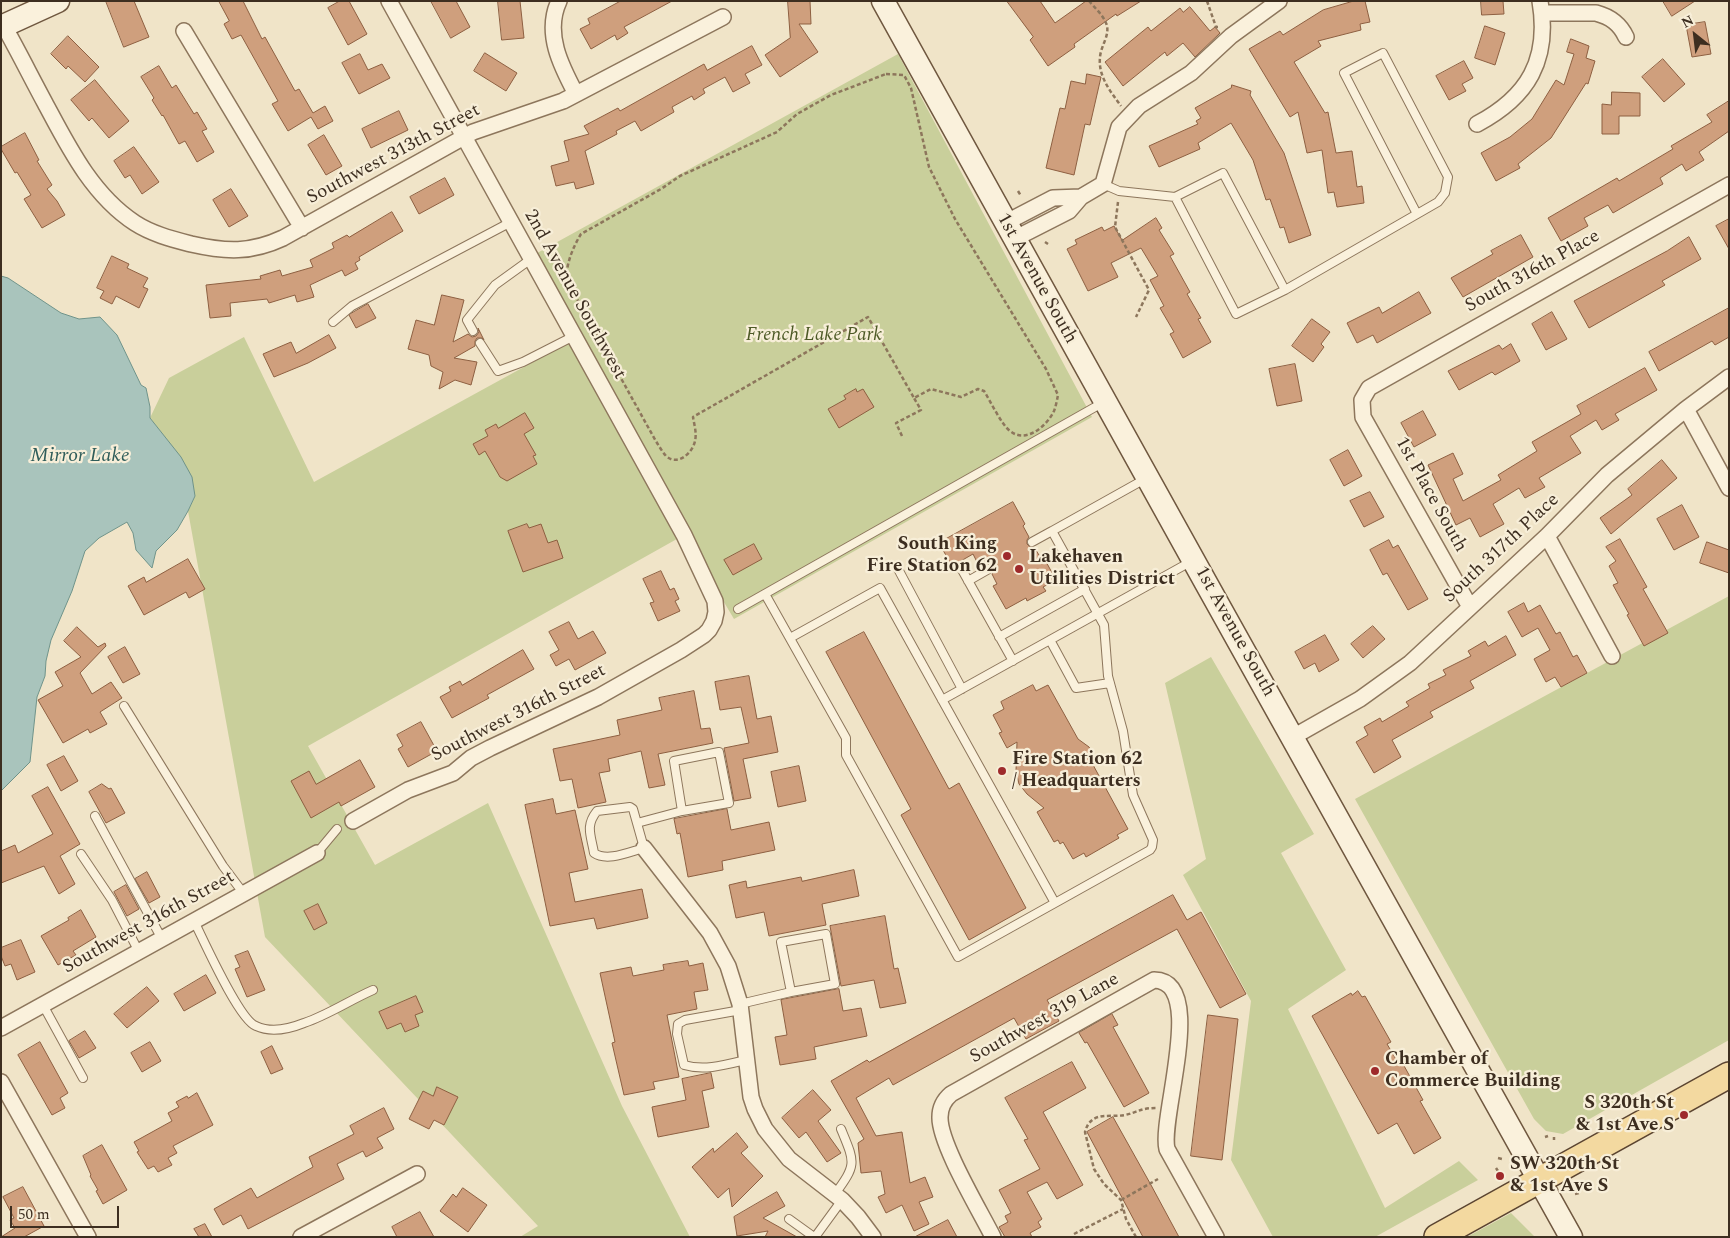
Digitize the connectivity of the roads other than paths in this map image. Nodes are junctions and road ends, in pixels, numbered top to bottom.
1 (389, 1) edge
2 (559, 1) edge
3 (883, 1) edge
4 (1278, 1) edge
5 (44, 4) edge
6 (1541, 7) edge
7 (723, 18) dead end
8 (3, 26) edge
9 (184, 31) dead end
10 (1626, 37) dead end
11 (576, 94) junction
12 (1477, 124) dead end
13 (464, 137) junction
14 (1104, 184) junction
15 (1729, 184) edge
16 (1175, 197) junction
17 (1417, 214) junction
18 (511, 222) junction
19 (302, 228) junction
20 (1010, 231) junction
21 (531, 259) junction
22 (1285, 290) junction
23 (333, 322) dead end
24 (473, 331) dead end
25 (574, 336) junction
26 (480, 343) dead end
27 (1729, 377) edge
28 (1362, 400) joint
29 (1104, 402) junction
30 (1686, 409) junction
31 (1147, 478) junction
32 (1729, 488) edge
33 (1052, 531) junction
34 (1547, 536) junction
35 (1032, 542) dead end
36 (1193, 560) junction
37 (897, 567) dead end
38 (961, 568) dead end
39 (989, 569) dead end
40 (968, 581) junction
41 (1085, 589) junction
42 (766, 594) junction
43 (1470, 607) junction
44 (738, 609) dead end
45 (716, 612) joint
46 (1098, 613) junction
47 (999, 637) junction
48 (790, 638) junction
49 (1050, 640) junction
50 (1612, 656) dead end
51 (1012, 661) junction
52 (1110, 683) junction
53 (962, 689) junction
54 (942, 700) junction
55 (124, 706) dead end
56 (1293, 737) junction
57 (682, 811) junction
58 (95, 816) dead end
59 (353, 820) dead end
60 (637, 823) junction
61 (337, 829) dead end
62 (644, 848) junction
63 (317, 853) joint
64 (81, 854) dead end
65 (244, 894) junction
66 (1055, 903) junction
67 (194, 921) junction
68 (162, 939) junction
69 (139, 952) junction
70 (373, 990) dead end
71 (792, 992) junction
72 (43, 1005) junction
73 (740, 1007) junction
74 (1, 1028) edge
75 (746, 1060) junction
76 (1729, 1075) edge
77 (83, 1078) dead end
78 (1, 1082) edge
79 (841, 1129) dead end
80 (417, 1174) dead end
81 (1539, 1181) junction
82 (839, 1197) junction
83 (789, 1219) dead end
84 (88, 1237) edge
85 (301, 1237) edge
86 (815, 1237) edge
87 (873, 1237) edge
88 (993, 1237) edge
89 (1216, 1237) edge
90 (1437, 1237) edge
91 (1571, 1237) edge

1 - 13 street, 2nd Avenue Southwest
2 - 11 street
3 - 20 main road, 1st Avenue South
4 - 14 street
5 - 8 main road
6 - 10 street
6 - 12 street
7 - 11 street, Southwest 313th Street
8 - 19 street, Southwest 313th Street
9 - 19 street
11 - 13 street, Southwest 313th Street
13 - 18 street, 2nd Avenue Southwest
13 - 19 street, Southwest 313th Street
14 - 16 lane
14 - 20 street
15 - 28 street, South 316th Place
16 - 22 lane
16 - 22 lane
17 - 17 lane
17 - 22 lane
18 - 21 street, 2nd Avenue Southwest
18 - 23 lane
20 - 29 main road, 1st Avenue South
21 - 24 lane
21 - 25 street, 2nd Avenue Southwest
25 - 26 lane
25 - 45 street, 2nd Avenue Southwest
27 - 30 street, South 317th Place
28 - 43 street, 1st Place South
29 - 31 main road, 1st Avenue South
29 - 42 lane
30 - 32 street
30 - 34 street, South 317th Place
31 - 33 lane
31 - 36 main road, 1st Avenue South
33 - 35 lane
33 - 41 lane
34 - 43 street, South 317th Place
34 - 50 street
36 - 46 lane
36 - 56 main road, 1st Avenue South
37 - 53 lane
38 - 40 lane
39 - 40 lane
40 - 47 lane
41 - 46 lane
41 - 47 lane
42 - 44 lane
42 - 48 lane
43 - 56 street, South 317th Place
45 - 59 street, Southwest 316th Street
46 - 49 lane
46 - 52 lane
47 - 51 lane
48 - 54 lane
48 - 66 lane
49 - 51 lane
49 - 52 lane
51 - 53 lane
52 - 66 lane
53 - 54 lane
54 - 66 lane
55 - 65 lane
56 - 81 main road, 1st Avenue South
57 - 57 lane
57 - 60 lane
58 - 68 lane
60 - 62 lane
60 - 62 lane
61 - 63 lane
62 - 73 street
63 - 65 street, Southwest 316th Street
64 - 69 lane
65 - 67 street, Southwest 316th Street
67 - 68 street, Southwest 316th Street
67 - 70 lane
68 - 69 street, Southwest 316th Street
69 - 72 street, Southwest 316th Street
71 - 71 lane
71 - 73 lane
72 - 74 street, Southwest 316th Street
72 - 77 lane
73 - 75 street
73 - 75 lane
75 - 82 street
76 - 81 main road
78 - 84 street
79 - 82 lane
80 - 85 street
81 - 90 main road
81 - 91 main road, 1st Avenue South
82 - 86 lane
82 - 87 street
83 - 86 lane
88 - 89 street, Southwest 319 Lane

